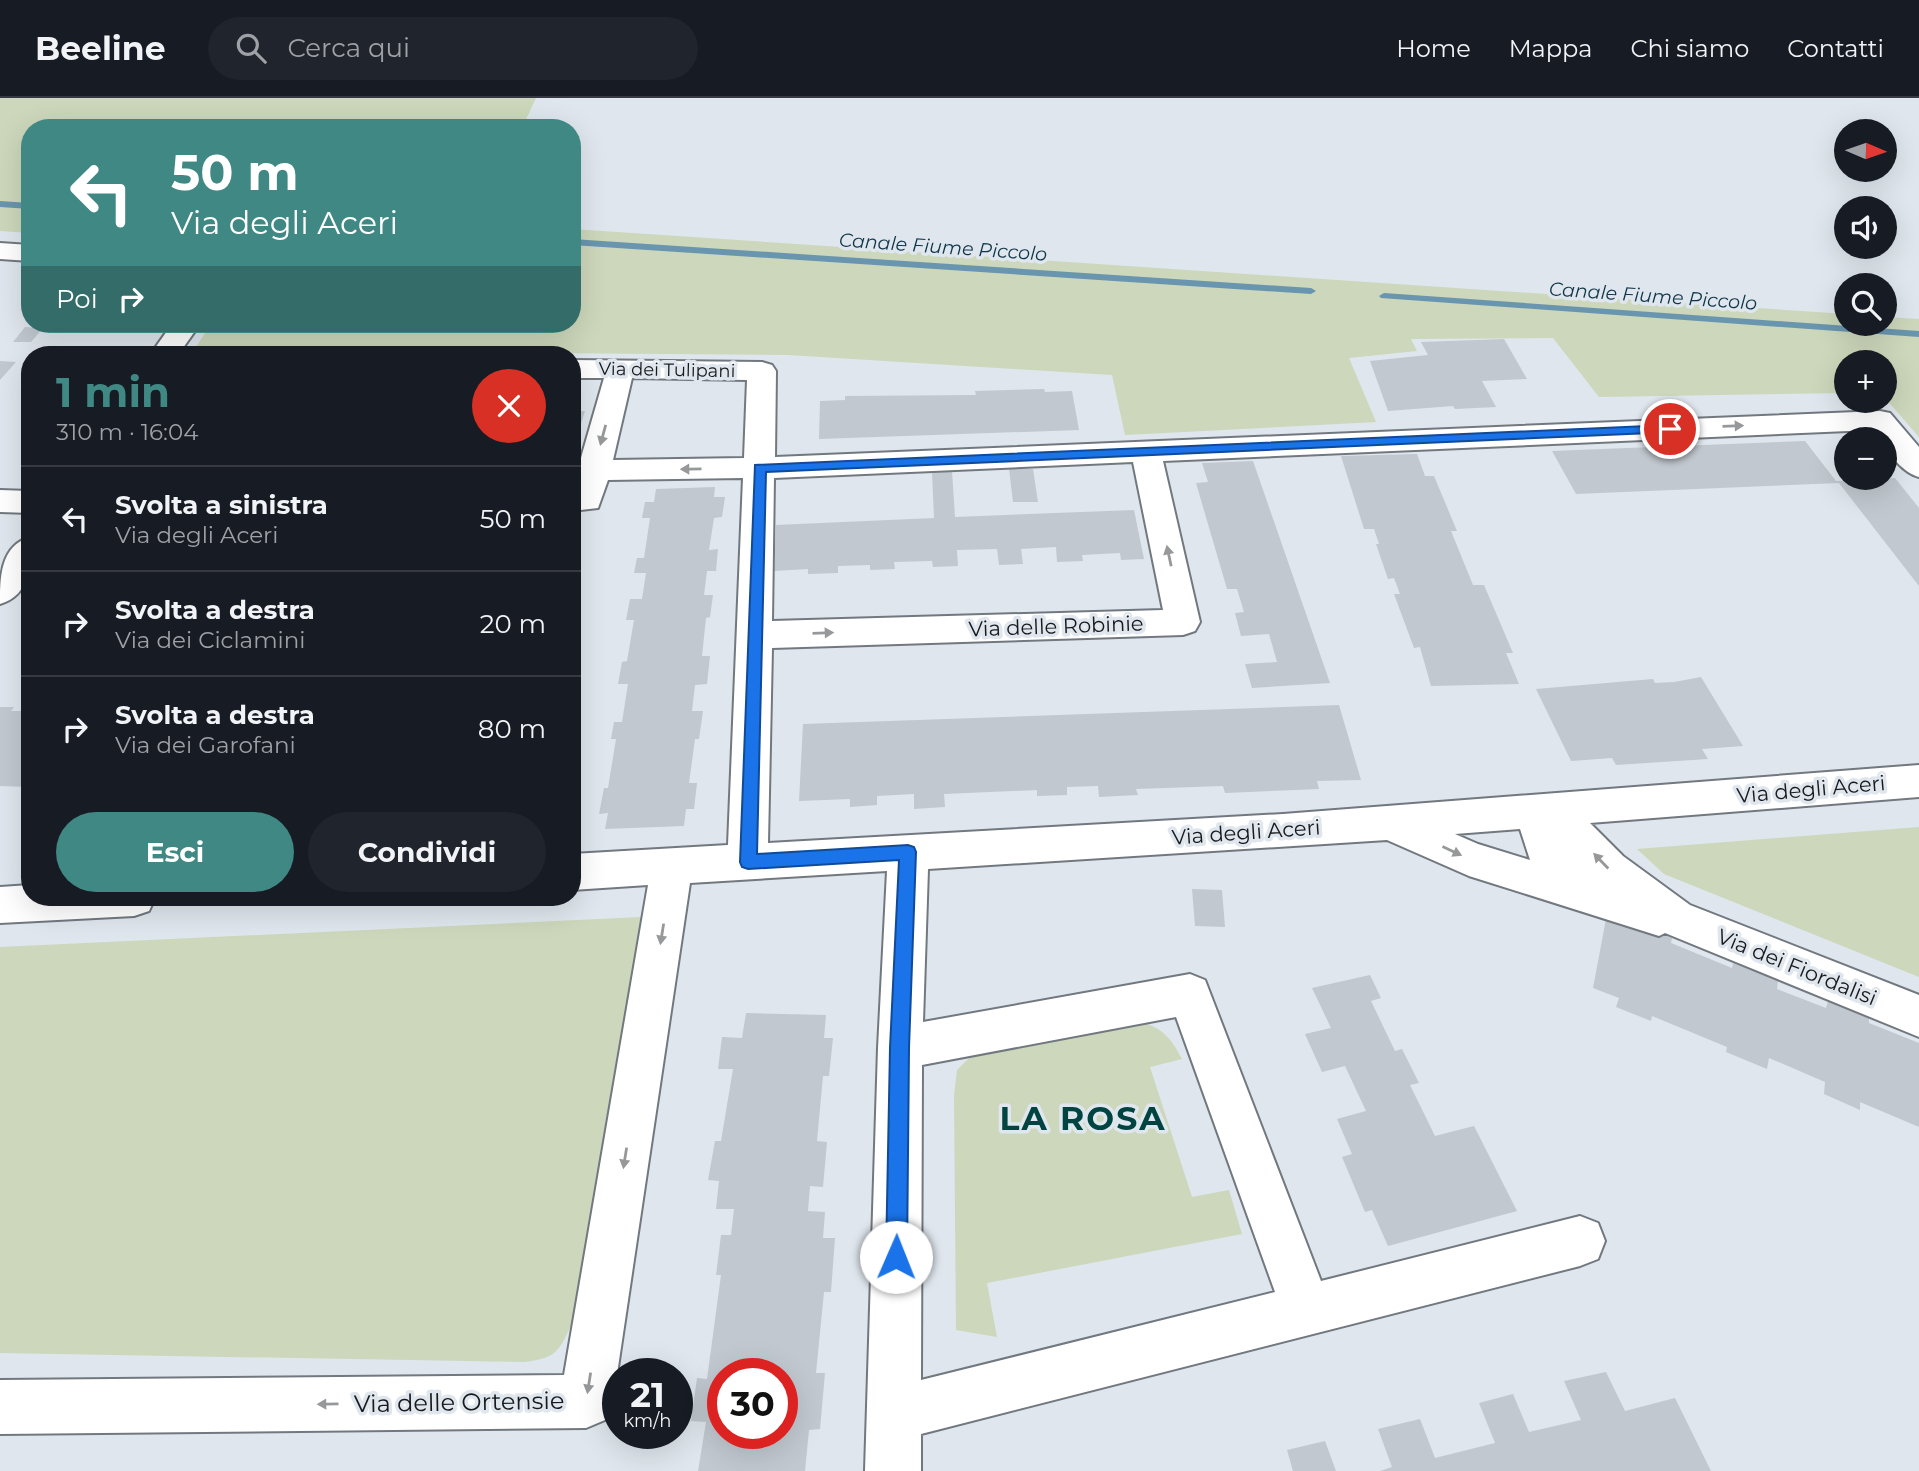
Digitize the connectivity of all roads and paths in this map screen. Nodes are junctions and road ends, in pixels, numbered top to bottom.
1 (0, 251) edge
2 (21, 252) edge
3 (581, 369) edge
4 (620, 370) junction
5 (1146, 452) junction
6 (1919, 467) edge
7 (760, 468) junction
8 (584, 490) edge
9 (0, 501) edge
10 (21, 502) edge
11 (21, 562) edge
12 (0, 592) edge
13 (755, 635) junction
14 (1919, 780) edge
15 (1542, 810) junction
16 (1390, 822) junction
17 (908, 852) junction
18 (748, 862) junction
19 (672, 866) junction
20 (581, 871) edge
21 (1594, 898) junction
22 (21, 904) edge
23 (0, 905) edge
24 (1675, 918) junction
25 (1919, 1016) edge
26 (900, 1048) junction
27 (1580, 1241) dead end
28 (1307, 1310) junction
29 (0, 1407) edge
30 (894, 1413) junction
31 (893, 1471) edge

1 - 2 street
3 - 4 street, Via dei Tulipani
4 - 7 street, Via dei Tulipani
4 -> 8 street
5 -> 6 street
5 - 7 street
13 -> 5 street, Via delle Robinie
7 -> 8 street
7 - 13 street
9 - 10 street
11 - 12 street
13 - 18 street
14 - 15 street, Via degli Aceri
15 - 16 street, Via degli Aceri
15 - 21 street, Via dei Fiordalisi
24 -> 15 street, Via dei Fiordalisi
16 - 17 street, Via degli Aceri
16 -> 21 street, Via dei Fiordalisi
17 - 18 street, Via degli Aceri
17 - 26 street
18 - 19 street, Via degli Aceri
19 - 20 street, Via degli Aceri
19 -> 29 street, Via delle Ortensie
21 - 24 street, Via dei Fiordalisi
22 - 23 street
24 - 25 street, Via dei Fiordalisi
26 - 28 street
26 - 30 street
27 - 28 street
28 - 30 street
30 - 31 street

